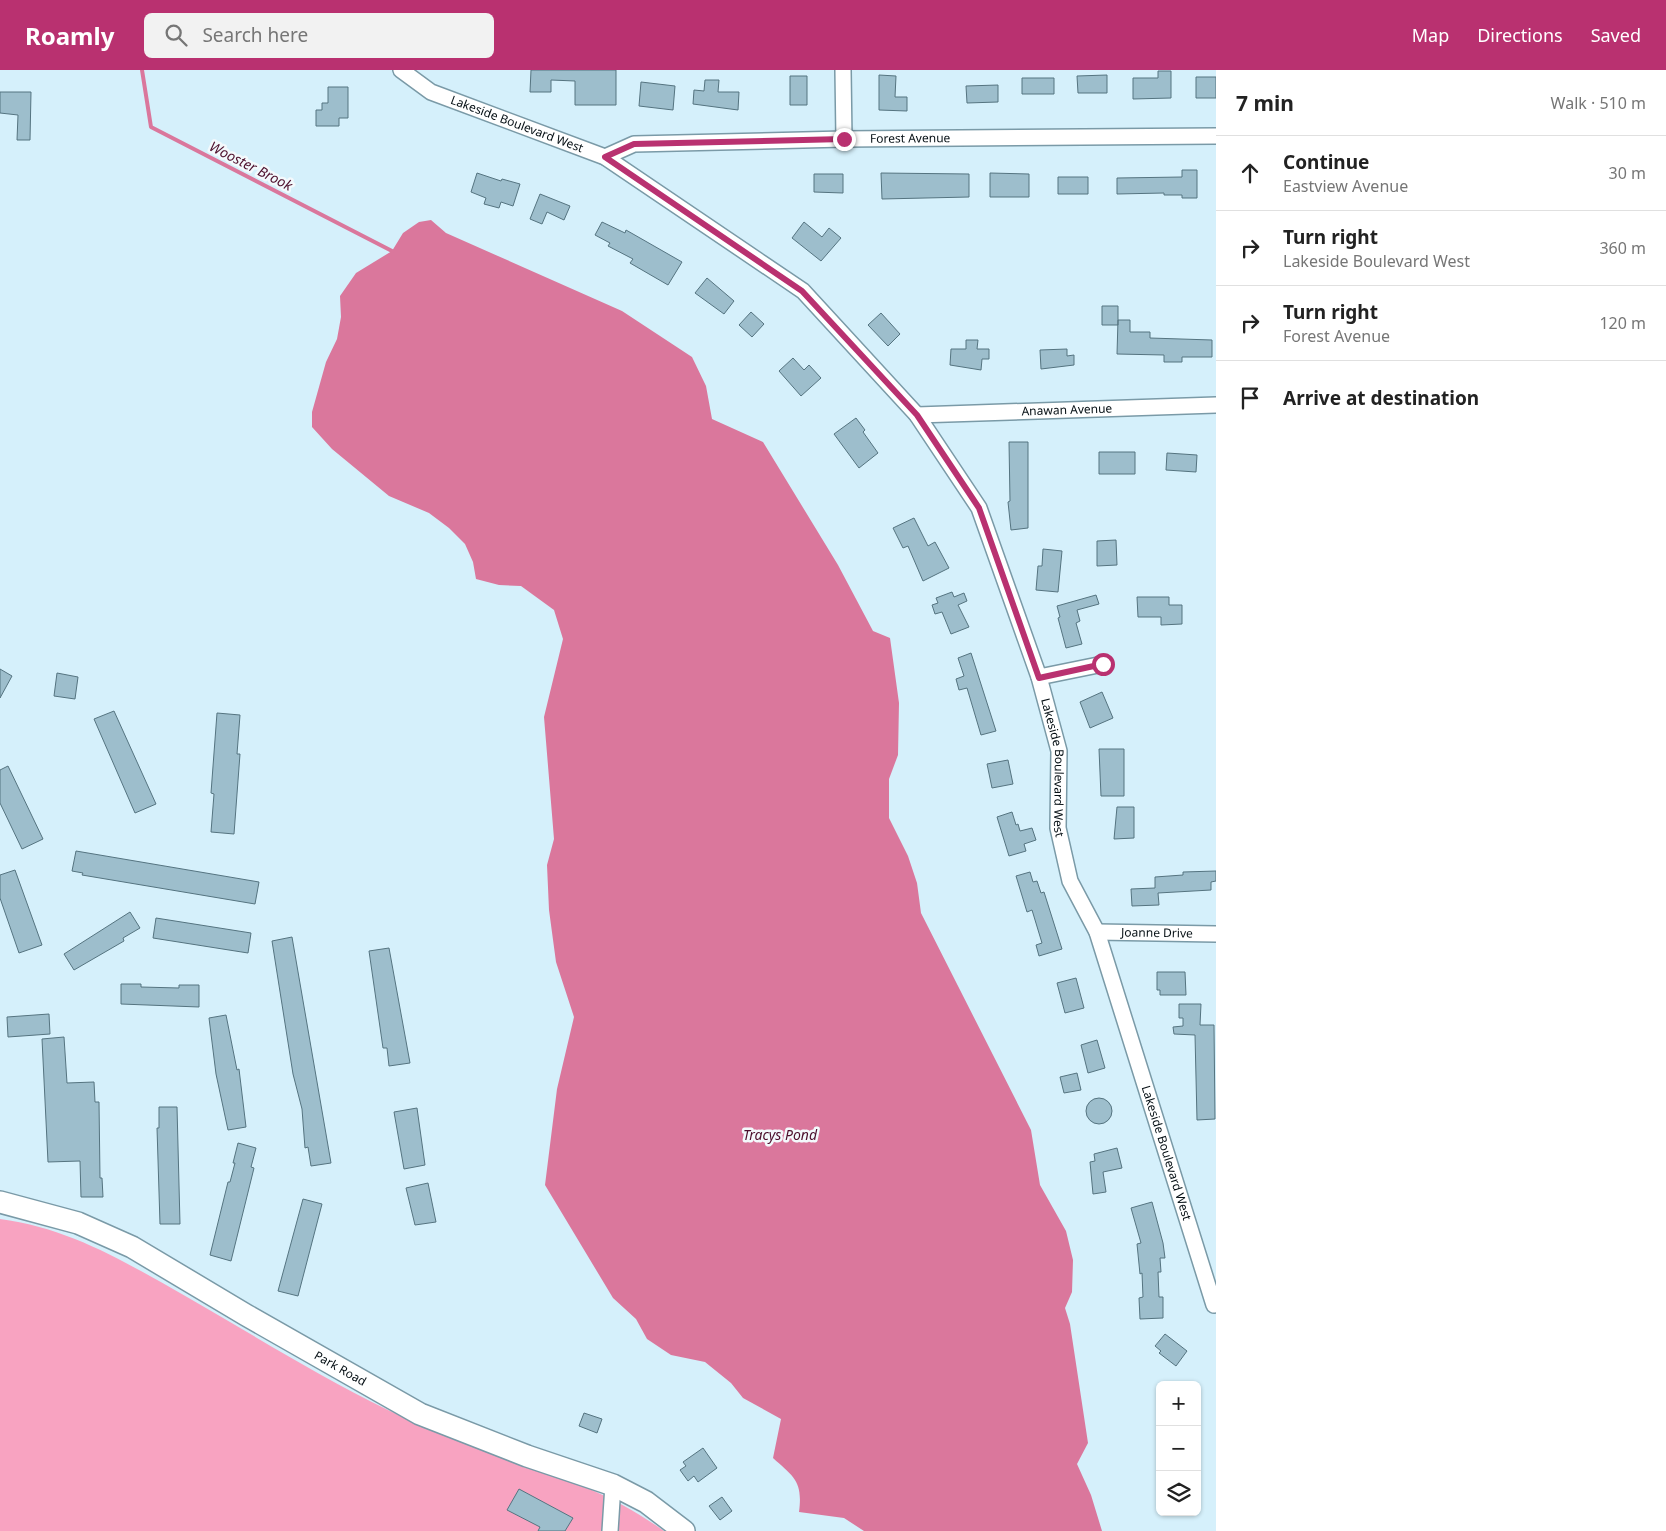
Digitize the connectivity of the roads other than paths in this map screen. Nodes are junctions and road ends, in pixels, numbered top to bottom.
1 (401, 70) edge
2 (843, 70) edge
3 (1216, 136) edge
4 (844, 139) junction
5 (605, 157) junction
6 (1216, 405) edge
7 (917, 415) junction
8 (1103, 664) dead end
9 (1039, 678) junction
10 (1097, 932) junction
11 (1216, 934) edge
12 (0, 1202) edge
13 (1214, 1305) dead end
14 (613, 1485) junction
15 (610, 1531) edge
16 (684, 1531) edge

1 - 5 street, Lakeside Boulevard West
2 - 4 street
3 - 4 street, Forest Avenue
4 - 5 street, Forest Avenue
5 - 7 street, Lakeside Boulevard West
6 - 7 street, Anawan Avenue
7 - 9 street, Lakeside Boulevard West
8 - 9 street
9 - 10 street, Lakeside Boulevard West
10 - 11 street, Joanne Drive
10 - 13 street, Lakeside Boulevard West
12 - 14 main road, Park Road
14 - 15 street
14 - 16 main road, Park Road

